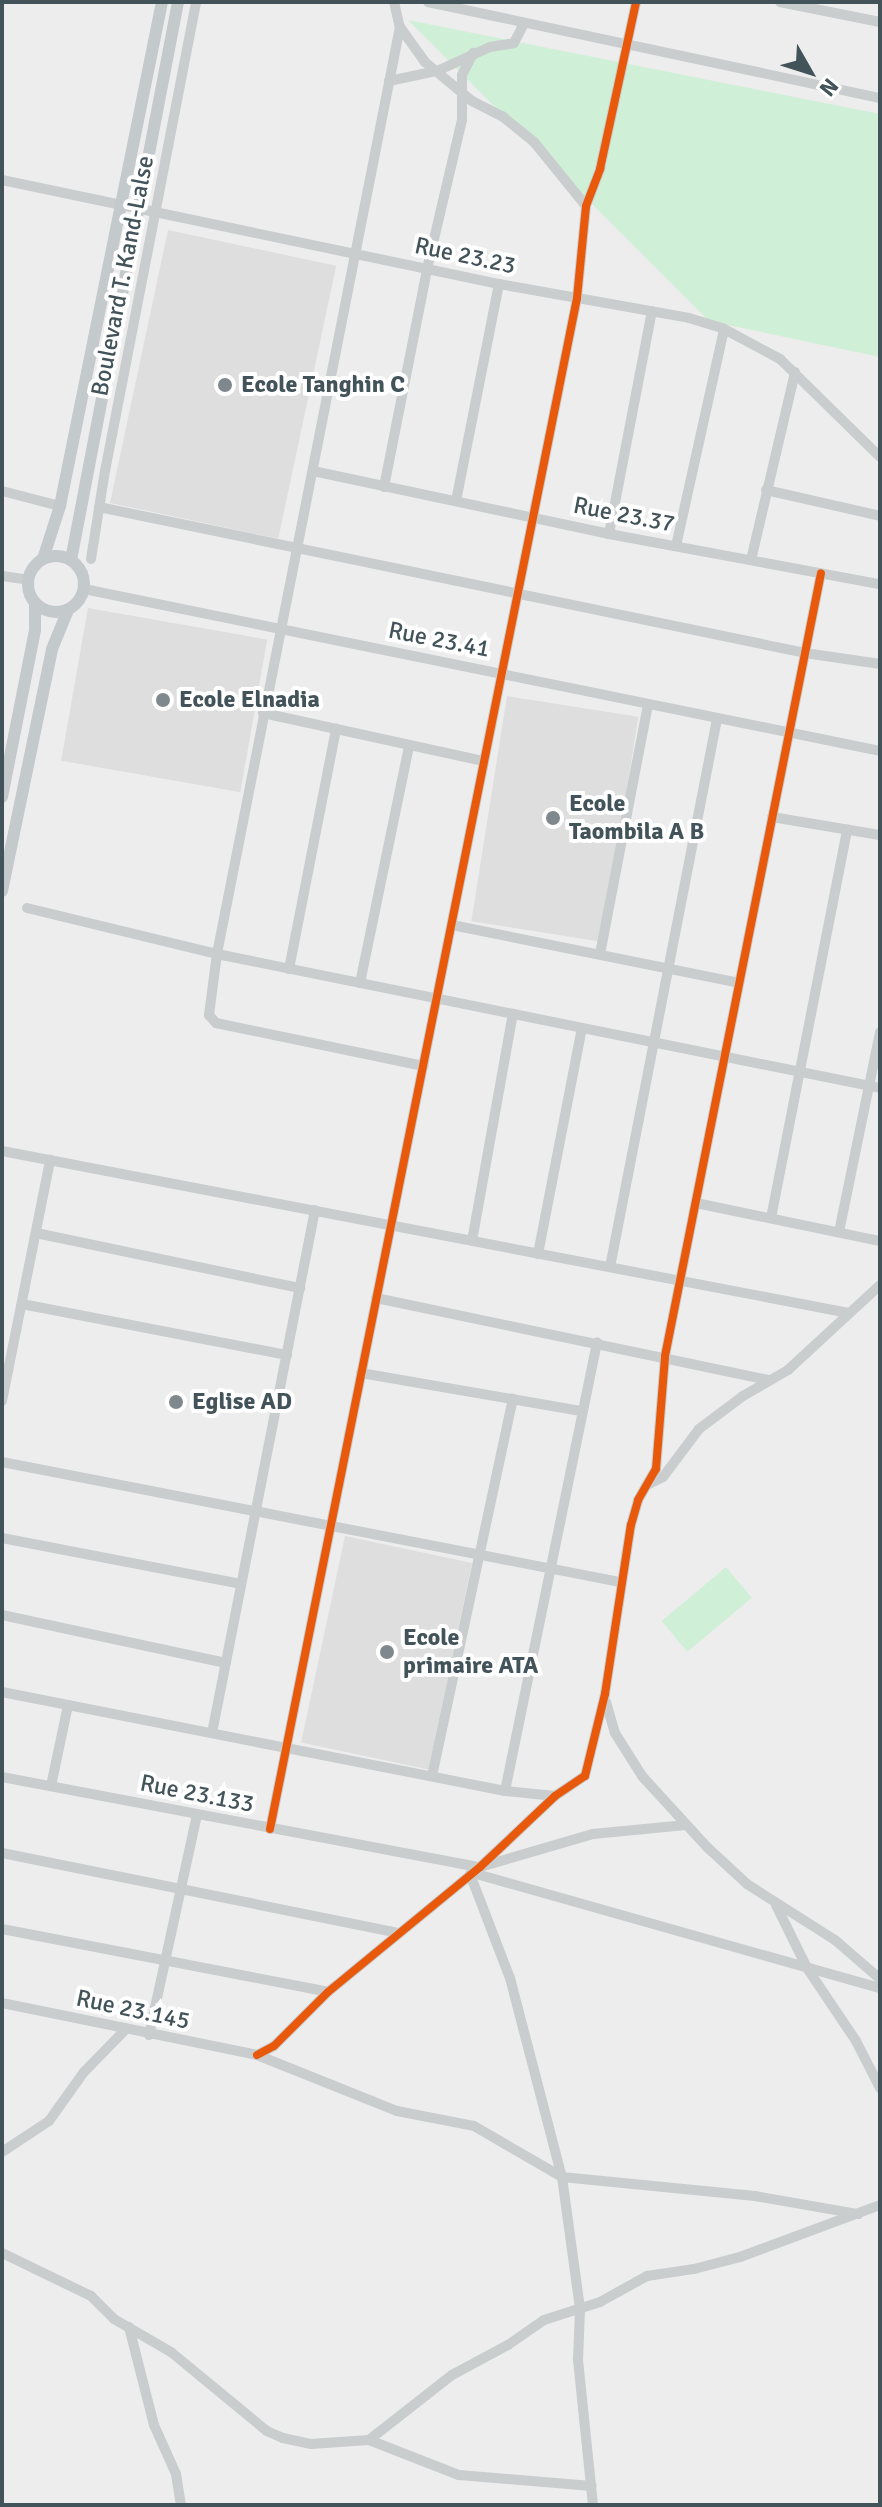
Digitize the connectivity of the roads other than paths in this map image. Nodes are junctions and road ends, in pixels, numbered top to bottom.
1 (162, 2) edge
2 (178, 2) edge
3 (196, 2) edge
4 (394, 2) edge
5 (428, 2) edge
6 (636, 2) edge
7 (780, 2) edge
8 (880, 22) edge
9 (524, 23) junction
10 (400, 27) junction
11 (627, 43) junction
12 (473, 53) junction
13 (437, 71) junction
14 (389, 81) junction
15 (463, 93) junction
16 (880, 98) edge
17 (2, 180) edge
18 (123, 203) junction
19 (137, 206) junction
20 (586, 206) junction
21 (155, 209) junction
22 (354, 254) junction
23 (427, 269) junction
24 (499, 284) junction
25 (577, 298) junction
26 (652, 311) junction
27 (724, 329) junction
28 (795, 372) junction
29 (880, 457) edge
30 (313, 471) junction
31 (384, 487) junction
32 (766, 490) junction
33 (2, 491) edge
34 (456, 501) junction
35 (60, 506) junction
36 (99, 507) junction
37 (533, 516) junction
38 (880, 516) edge
39 (609, 534) junction
40 (676, 546) junction
41 (296, 548) junction
42 (43, 559) junction
43 (91, 559) dead end
44 (71, 560) junction
45 (751, 560) junction
46 (821, 573) junction
47 (2, 576) edge
48 (29, 580) junction
49 (880, 584) edge
50 (84, 589) junction
51 (517, 591) junction
52 (35, 604) junction
53 (68, 610) junction
54 (281, 632) junction
55 (805, 653) junction
56 (880, 664) edge
57 (500, 674) junction
58 (648, 705) junction
59 (263, 713) junction
60 (717, 719) junction
61 (336, 729) junction
62 (789, 733) junction
63 (409, 746) junction
64 (880, 751) edge
65 (483, 761) junction
66 (2, 797) edge
67 (772, 817) junction
68 (847, 829) junction
69 (880, 835) edge
70 (2, 891) edge
71 (27, 908) dead end
72 (452, 925) junction
73 (217, 954) junction
74 (600, 954) junction
75 (289, 969) junction
76 (668, 969) junction
77 (360, 983) junction
78 (739, 983) junction
79 (437, 998) junction
80 (513, 1014) junction
81 (582, 1028) junction
82 (880, 1032) edge
83 (654, 1042) junction
84 (725, 1057) junction
85 (424, 1066) junction
86 (800, 1072) junction
87 (874, 1087) edge
88 (2, 1151) edge
89 (50, 1160) junction
90 (696, 1203) junction
91 (315, 1210) junction
92 (771, 1218) junction
93 (390, 1225) junction
94 (839, 1232) junction
95 (36, 1233) junction
96 (472, 1241) junction
97 (880, 1241) edge
98 (538, 1254) junction
99 (610, 1267) junction
100 (680, 1280) junction
101 (880, 1285) edge
102 (300, 1288) junction
103 (376, 1298) junction
104 (22, 1304) junction
105 (849, 1313) junction
106 (597, 1342) junction
107 (287, 1355) junction
108 (665, 1356) junction
109 (361, 1373) junction
110 (770, 1380) junction
111 (513, 1399) junction
112 (2, 1401) edge
113 (581, 1411) junction
114 (2, 1462) edge
115 (649, 1484) junction
116 (256, 1511) junction
117 (330, 1525) junction
118 (2, 1538) edge
119 (480, 1554) junction
120 (548, 1568) junction
121 (620, 1582) junction
122 (241, 1584) junction
123 (2, 1615) edge
124 (226, 1663) junction
125 (2, 1692) edge
126 (605, 1694) junction
127 (68, 1705) junction
128 (212, 1733) junction
129 (286, 1748) junction
130 (432, 1776) junction
131 (2, 1777) edge
132 (51, 1786) junction
133 (505, 1791) junction
134 (555, 1796) junction
135 (197, 1815) junction
136 (686, 1825) junction
137 (270, 1829) junction
138 (2, 1853) edge
139 (474, 1871) junction
140 (180, 1889) junction
141 (775, 1903) junction
142 (2, 1929) edge
143 (398, 1933) junction
144 (164, 1958) junction
145 (807, 1968) junction
146 (880, 1979) edge
147 (880, 1988) edge
148 (328, 1992) junction
149 (2, 2003) edge
150 (124, 2031) junction
151 (149, 2035) junction
152 (257, 2055) junction
153 (880, 2088) edge
154 (2, 2152) edge
155 (562, 2177) junction
156 (880, 2205) edge
157 (858, 2214) junction
158 (2, 2253) edge
159 (580, 2309) junction
160 (129, 2327) junction
161 (369, 2440) junction
162 (592, 2486) junction
163 (181, 2505) edge
164 (593, 2505) edge

1 - 18 main road
2 - 19 main road
3 - 21 street, Boulevard T. Kand-Lalse
4 - 10 street
5 - 9 street
6 - 11 street
7 - 8 street
9 - 11 street
9 - 12 street
10 - 13 street
10 - 14 street
11 - 16 street
11 - 20 street
12 - 13 street
12 - 15 street
13 - 14 street
13 - 15 street
14 - 22 street
15 - 20 street
15 - 23 street
17 - 18 street, Rue 23.23
18 - 19 street, Rue 23.23
18 - 35 main road
19 - 21 street, Rue 23.23
19 - 44 main road
20 - 25 street
21 - 22 street, Rue 23.23
21 - 36 street, Boulevard T. Kand-Lalse
22 - 23 street, Rue 23.23
22 - 30 street
23 - 24 street, Rue 23.23
23 - 31 street
24 - 25 street, Rue 23.23
24 - 34 street
25 - 26 street, Rue 23.23
25 - 37 street
26 - 27 street, Rue 23.23
26 - 39 street
27 - 28 street, Rue 23.23
27 - 40 street
28 - 29 street, Rue 23.23
28 - 32 street
30 - 31 street, Rue 23.37
30 - 41 street
31 - 34 street, Rue 23.37
32 - 38 street
32 - 45 street
33 - 35 street
34 - 37 street, Rue 23.37
35 - 42 main road
36 - 41 street
36 - 43 street, Boulevard T. Kand-Lalse
37 - 39 street, Rue 23.37
37 - 51 street
39 - 40 street, Rue 23.37
40 - 45 street, Rue 23.37
41 - 51 street
41 - 54 street
42 - 44 main road
42 - 48 main road
44 - 50 main road
45 - 46 street, Rue 23.37
46 - 49 street, Rue 23.37
46 - 55 street
47 - 48 street
48 - 52 main road
50 - 53 main road
50 - 54 street, Rue 23.41
51 - 55 street
51 - 57 street
52 - 53 main road
52 - 66 main road
53 - 70 main road
54 - 57 street, Rue 23.41
54 - 59 street
55 - 56 street
55 - 62 street
57 - 58 street, Rue 23.41
57 - 65 street
58 - 60 street, Rue 23.41
58 - 74 street
59 - 61 street
59 - 73 street
60 - 62 street, Rue 23.41
60 - 76 street
61 - 63 street
61 - 75 street
62 - 64 street, Rue 23.41
62 - 67 street
63 - 65 street
63 - 77 street
65 - 72 street
67 - 68 street
67 - 78 street
68 - 69 street
68 - 86 street
71 - 73 street
72 - 74 street
72 - 79 street
73 - 75 street
73 - 85 street
74 - 76 street
75 - 77 street
76 - 78 street
76 - 83 street
77 - 79 street
78 - 84 street
79 - 80 street
79 - 85 street
80 - 81 street
80 - 96 street
81 - 83 street
81 - 98 street
82 - 87 street
83 - 84 street
83 - 99 street
84 - 86 street
84 - 90 street
85 - 93 street
86 - 87 street
86 - 92 street
87 - 94 street
88 - 89 street
89 - 91 street
89 - 95 street
90 - 92 street
90 - 100 street
91 - 93 street
91 - 102 street
92 - 94 street
93 - 96 street
93 - 103 street
94 - 97 street
95 - 102 street
95 - 104 street
96 - 98 street
98 - 99 street
99 - 100 street
100 - 105 street
100 - 108 street
101 - 105 street
102 - 107 street
103 - 106 street
103 - 109 street
104 - 107 street
104 - 112 street
105 - 110 street
106 - 108 street
106 - 113 street
107 - 116 street
108 - 110 street
108 - 115 street
109 - 111 street
109 - 117 street
110 - 115 street
111 - 113 street
111 - 119 street
113 - 120 street
114 - 116 street
115 - 121 street
116 - 117 street
116 - 122 street
117 - 119 street
117 - 129 street
118 - 122 street
119 - 120 street
119 - 130 street
120 - 121 street
120 - 133 street
121 - 126 street
122 - 124 street
123 - 124 street
124 - 128 street
125 - 127 street
126 - 134 street
126 - 136 street
127 - 128 street
127 - 132 street
128 - 129 street
129 - 130 street
129 - 137 street
130 - 133 street
131 - 132 street, Rue 23.133
132 - 135 street, Rue 23.133
133 - 134 street
134 - 139 street
135 - 137 street, Rue 23.133
135 - 140 street
136 - 139 street
136 - 141 street
137 - 139 street, Rue 23.133
138 - 140 street
139 - 143 street
139 - 145 street, Rue 23.133
139 - 155 street
140 - 143 street
140 - 144 street
141 - 145 street
141 - 146 street
142 - 144 street
143 - 148 street
144 - 148 street
144 - 151 street
145 - 147 street, Rue 23.133
145 - 153 street
148 - 152 street
149 - 150 street, Rue 23.145
150 - 151 street, Rue 23.145
150 - 154 street
151 - 152 street, Rue 23.145
152 - 155 street, Rue 23.145
155 - 157 street
155 - 159 street
156 - 157 street
157 - 159 street
158 - 160 street
159 - 161 street
159 - 162 street
160 - 161 street
160 - 163 street
161 - 162 street
162 - 164 street

